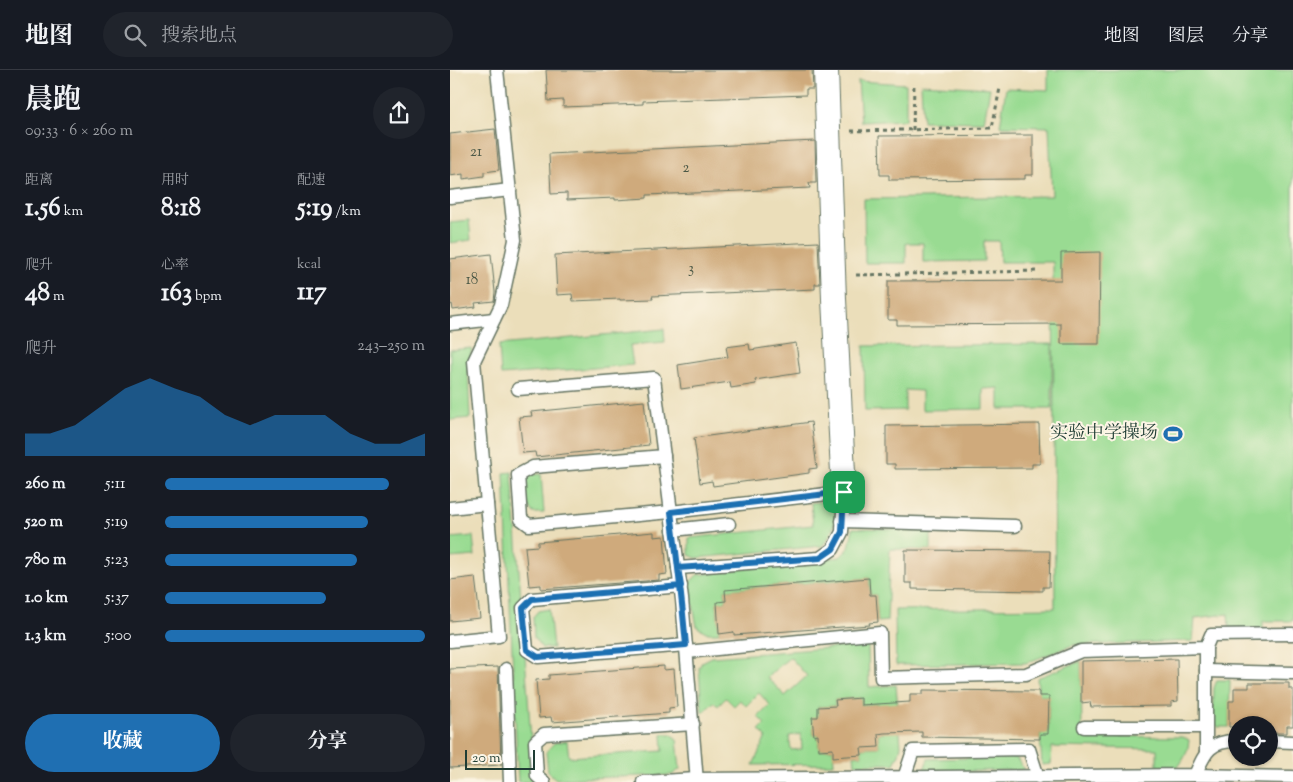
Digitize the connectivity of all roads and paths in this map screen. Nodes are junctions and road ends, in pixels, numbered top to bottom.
1 (497, 70) edge
2 (826, 70) edge
3 (914, 84) dead end
4 (1000, 88) dead end
5 (913, 130) junction
6 (848, 131) dead end
7 (510, 190) junction
8 (450, 197) edge
9 (1038, 271) dead end
10 (853, 275) dead end
11 (494, 319) junction
12 (450, 324) edge
13 (518, 389) dead end
14 (664, 456) junction
15 (844, 492) junction
16 (487, 504) junction
17 (450, 508) edge
18 (671, 512) junction
19 (842, 521) junction
20 (729, 524) dead end
21 (1016, 526) dead end
22 (674, 530) junction
23 (678, 568) junction
24 (681, 586) junction
25 (1293, 634) edge
26 (450, 641) edge
27 (1206, 647) junction
28 (686, 648) junction
29 (506, 669) dead end
30 (1206, 671) junction
31 (1293, 673) edge
32 (693, 724) junction
33 (1205, 726) junction
34 (1084, 727) dead end
35 (1228, 741) edge
36 (1278, 741) edge
37 (1293, 742) edge
38 (1206, 752) junction
39 (1194, 775) junction
40 (1038, 776) junction
41 (1293, 777) edge
42 (904, 778) junction
43 (697, 781) edge
44 (510, 782) edge
45 (544, 782) edge
46 (643, 782) edge

1 - 7 lane
2 - 15 street
3 - 5 path
4 - 5 path
5 - 6 path
7 - 8 lane
7 - 11 lane
9 - 10 path
11 - 12 lane
11 - 16 lane
13 - 14 lane
14 - 18 lane
14 - 18 lane
15 - 18 lane
15 - 19 lane
16 - 17 lane
16 - 26 lane
18 - 22 lane
19 - 21 lane
19 - 23 lane
20 - 22 lane
22 - 23 lane
23 - 24 lane
24 - 28 lane
24 - 28 lane
25 - 27 lane
27 - 28 lane
27 - 30 lane
28 - 32 lane
29 - 44 lane
30 - 31 lane
30 - 33 lane
32 - 43 lane
32 - 45 lane
33 - 34 lane
33 - 38 lane
35 - 38 lane
36 - 37 lane
38 - 39 lane
39 - 40 lane
39 - 41 lane
40 - 42 lane
40 - 42 lane
42 - 43 lane
43 - 46 lane

